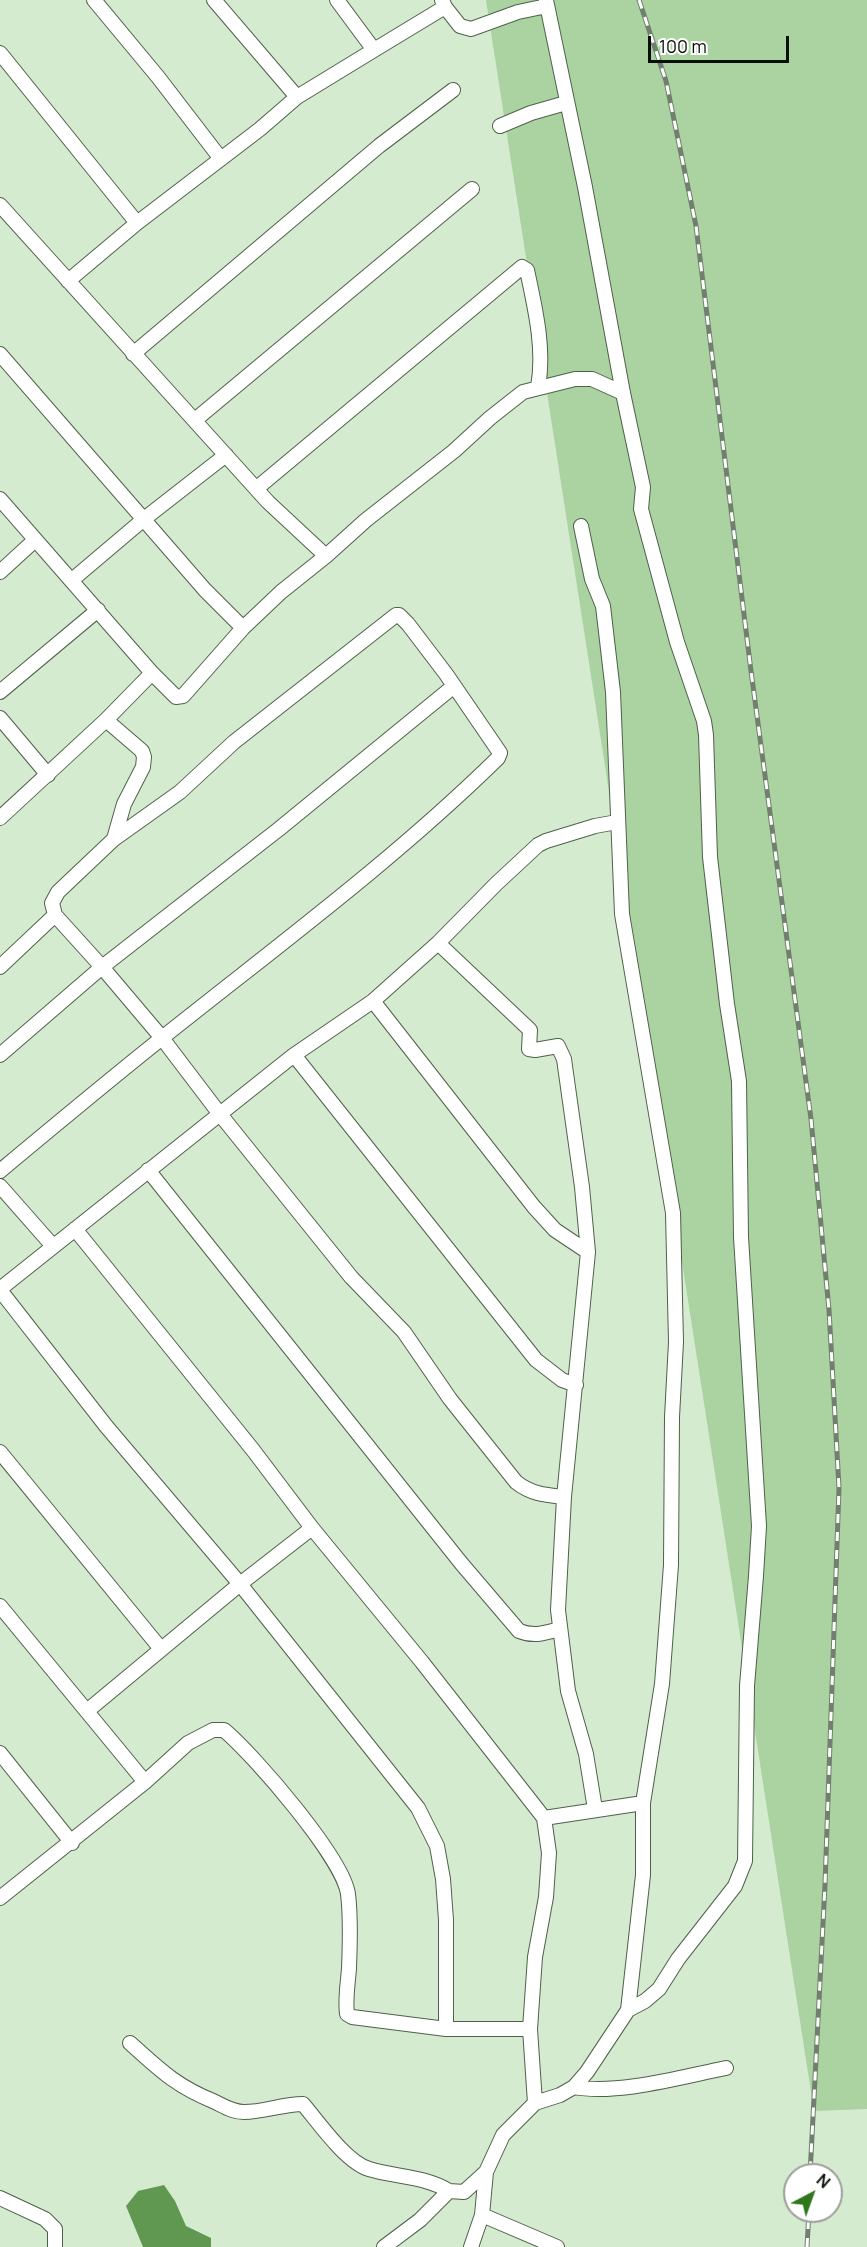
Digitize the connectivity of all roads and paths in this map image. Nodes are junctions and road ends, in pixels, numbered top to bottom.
1 (94, 0) edge
2 (214, 0) edge
3 (337, 0) edge
4 (443, 3) edge
5 (547, 3) edge
6 (374, 50) junction
7 (0, 53) edge
8 (453, 90) dead end
9 (297, 97) junction
10 (566, 103) junction
11 (500, 126) dead end
12 (221, 159) junction
13 (472, 189) dead end
14 (0, 204) edge
15 (137, 223) junction
16 (68, 281) junction
17 (0, 354) edge
18 (133, 354) junction
19 (538, 387) junction
20 (623, 393) junction
21 (195, 420) junction
22 (226, 455) junction
23 (256, 488) junction
24 (0, 499) edge
25 (144, 519) junction
26 (581, 526) dead end
27 (35, 540) junction
28 (326, 556) junction
29 (0, 572) edge
30 (72, 580) junction
31 (98, 610) junction
32 (243, 628) junction
33 (152, 673) junction
34 (454, 686) junction
35 (0, 692) edge
36 (0, 718) edge
37 (106, 720) junction
38 (48, 776) junction
39 (0, 818) edge
40 (617, 822) junction
41 (114, 839) junction
42 (55, 915) junction
43 (438, 944) junction
44 (0, 967) edge
45 (102, 968) junction
46 (373, 1001) junction
47 (162, 1038) junction
48 (0, 1055) edge
49 (294, 1055) junction
50 (219, 1113) junction
51 (0, 1170) edge
52 (148, 1170) junction
53 (0, 1186) edge
54 (75, 1229) junction
55 (52, 1245) junction
56 (588, 1252) junction
57 (0, 1290) edge
58 (576, 1385) junction
59 (0, 1452) edge
60 (564, 1497) junction
61 (312, 1528) junction
62 (240, 1584) junction
63 (0, 1606) edge
64 (560, 1629) junction
65 (161, 1649) junction
66 (87, 1711) junction
67 (0, 1753) edge
68 (145, 1782) junction
69 (643, 1803) junction
70 (595, 1809) junction
71 (544, 1818) junction
72 (72, 1843) junction
73 (0, 1898) edge
74 (628, 2010) junction
75 (446, 2029) junction
76 (530, 2029) junction
77 (130, 2043) dead end
78 (726, 2068) dead end
79 (573, 2087) junction
80 (535, 2103) junction
81 (486, 2172) junction
82 (449, 2192) junction
83 (0, 2198) edge
84 (482, 2215) junction
85 (55, 2247) edge
86 (384, 2247) edge
87 (471, 2247) edge
88 (557, 2247) edge

1 - 12 street
2 - 9 street
3 - 6 street
4 - 5 street
4 - 6 street
5 - 10 street
6 - 9 street
7 - 15 street
8 - 18 street
9 - 12 street
10 - 11 street
10 - 20 street
12 - 15 street
13 - 21 street
14 - 16 street
15 - 16 street
16 - 18 street
17 - 25 street
18 - 21 street
19 - 20 street
19 - 23 street
19 - 28 street
20 - 74 street
21 - 22 street
22 - 23 street
22 - 25 street
23 - 28 street
24 - 27 street
25 - 30 street
25 - 32 street
26 - 40 street
27 - 29 street
27 - 30 street
28 - 32 street
30 - 31 street
31 - 33 street
31 - 35 street
32 - 33 street
33 - 37 street
34 - 41 street
34 - 45 street
34 - 47 street
36 - 38 street
37 - 38 street
37 - 41 street
38 - 39 street
40 - 43 street
40 - 69 street
41 - 42 street
42 - 44 street
42 - 45 street
43 - 46 street
43 - 56 street
45 - 47 street
45 - 48 street
46 - 49 street
46 - 56 street
47 - 50 street
47 - 51 street
49 - 50 street
49 - 58 street
50 - 52 street
50 - 60 street
52 - 54 street
52 - 64 street
53 - 55 street
54 - 55 street
54 - 61 street
55 - 57 street
56 - 58 street
57 - 62 street
58 - 60 street
59 - 65 street
60 - 64 street
61 - 62 street
61 - 71 street
62 - 65 street
62 - 75 street
63 - 66 street
64 - 70 street
65 - 66 street
66 - 68 street
67 - 72 street
68 - 72 street
68 - 75 street
69 - 70 street
69 - 74 street
70 - 71 street
71 - 76 street
72 - 73 street
74 - 79 street
75 - 76 street
76 - 80 street
77 - 82 street
78 - 79 street
79 - 80 street
80 - 81 street
81 - 82 street
81 - 84 street
82 - 86 street
83 - 85 street
84 - 87 street
84 - 88 street

